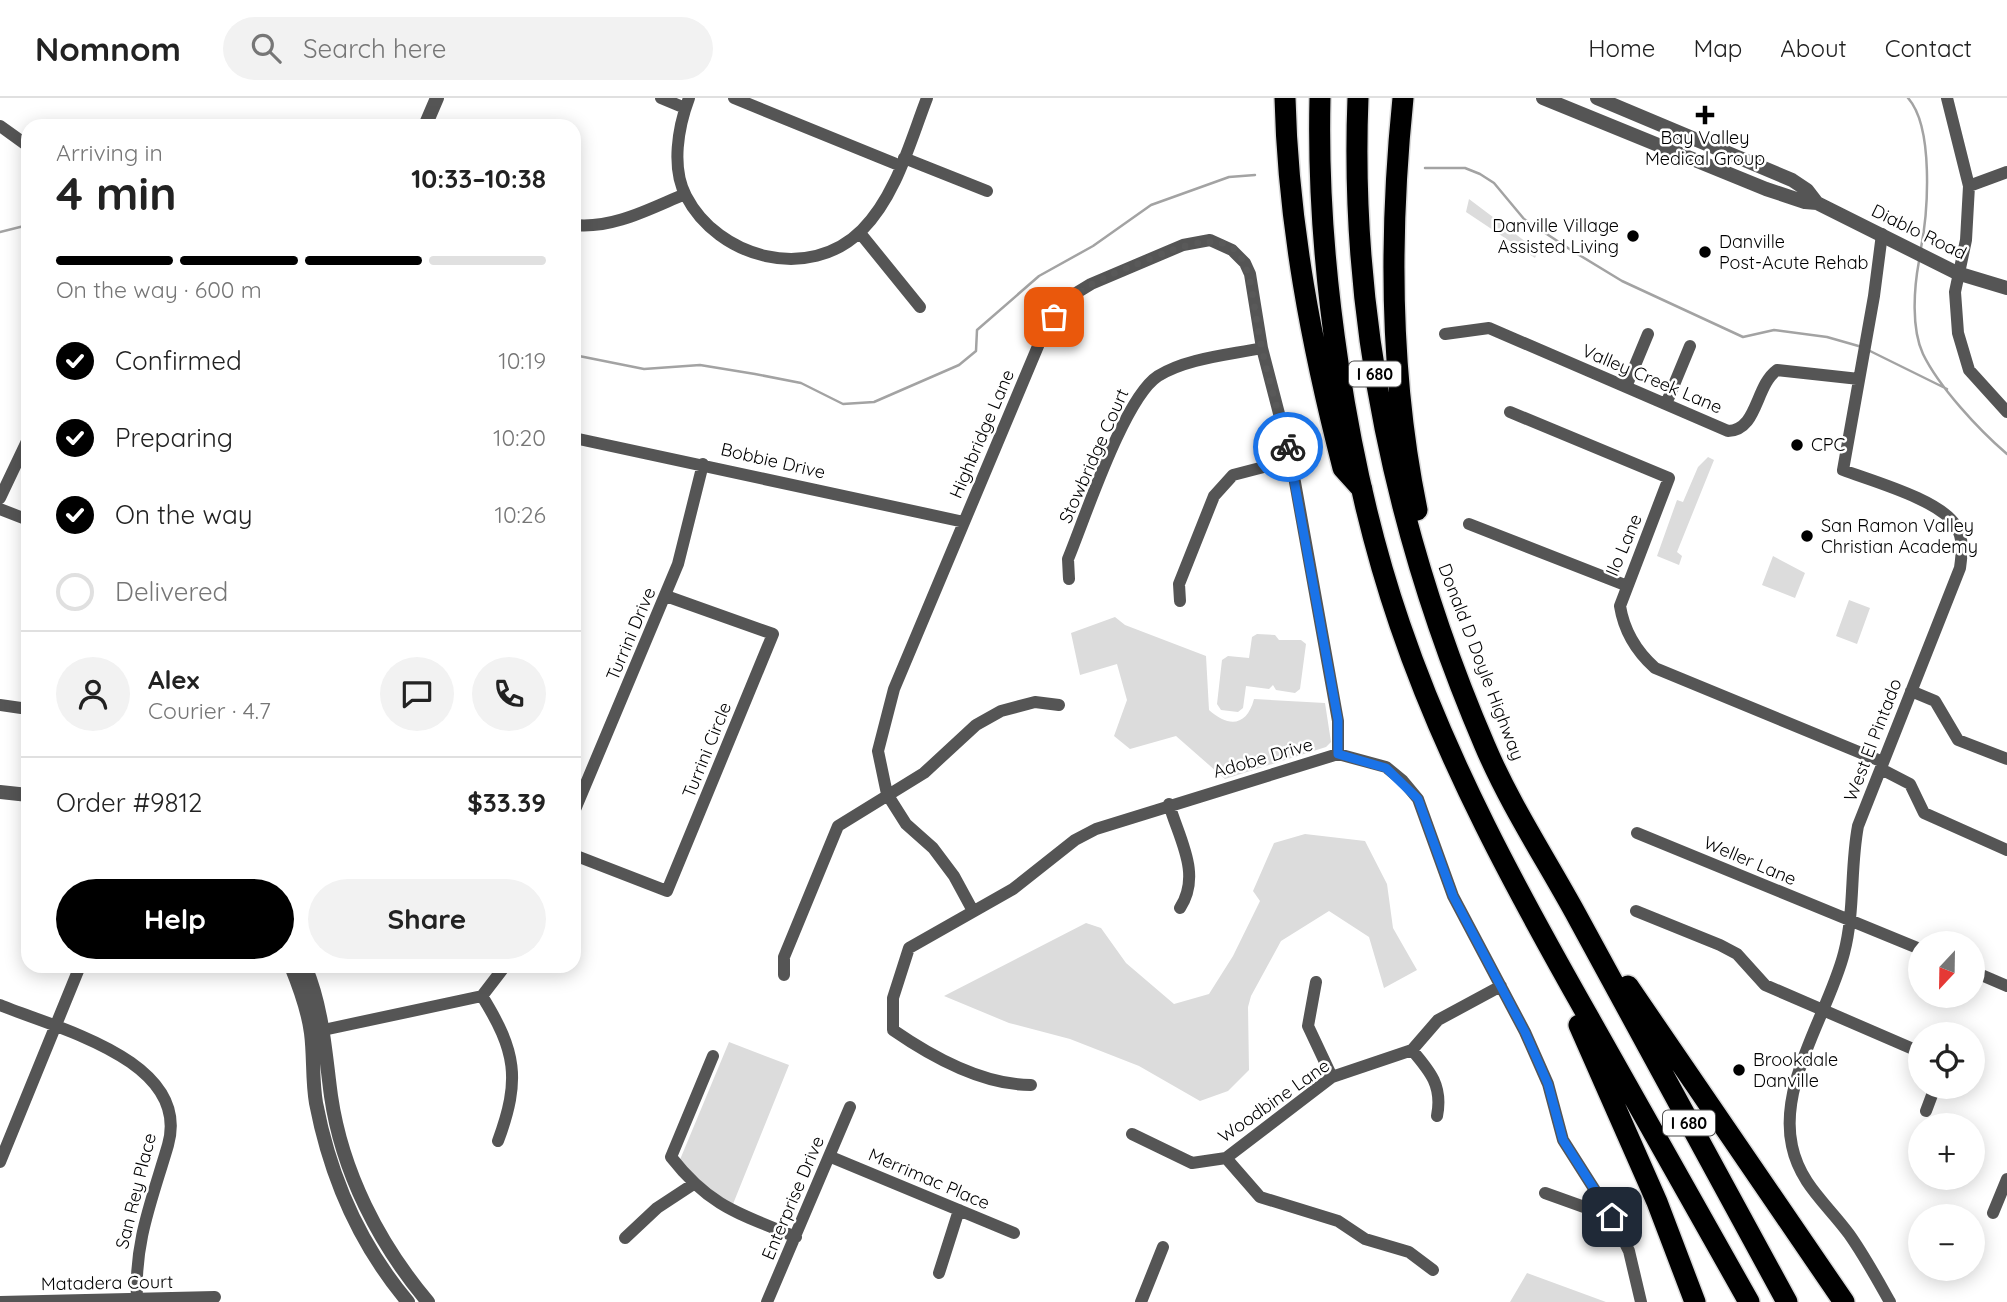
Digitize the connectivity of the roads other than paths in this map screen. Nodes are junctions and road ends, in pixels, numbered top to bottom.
1 (437, 98) edge
2 (661, 98) edge
3 (734, 98) edge
4 (927, 98) edge
5 (1285, 98) edge
6 (1320, 98) edge
7 (1359, 98) edge
8 (1403, 98) edge
9 (1543, 98) edge
10 (1597, 98) edge
11 (1947, 98) edge
12 (687, 103) edge
13 (428, 119) edge
14 (0, 126) edge
15 (21, 141) edge
16 (902, 162) junction
17 (2007, 172) edge
18 (1969, 186) junction
19 (987, 191) dead end
20 (685, 194) junction
21 (1817, 203) junction
22 (581, 226) edge
23 (860, 233) junction
24 (1882, 234) junction
25 (1957, 273) junction
26 (2007, 288) edge
27 (920, 307) dead end
28 (1445, 334) dead end
29 (1648, 334) dead end
30 (1690, 346) dead end
31 (1262, 348) junction
32 (1860, 375) junction
33 (1626, 387) junction
34 (1666, 404) junction
35 (1510, 412) dead end
36 (2007, 412) edge
37 (581, 439) edge
38 (21, 454) edge
39 (1292, 460) junction
40 (703, 464) junction
41 (1362, 489) junction
42 (0, 498) edge
43 (0, 509) edge
44 (21, 517) edge
45 (964, 522) junction
46 (1469, 524) dead end
47 (1069, 579) dead end
48 (1625, 585) junction
49 (667, 596) junction
50 (1181, 601) dead end
51 (1446, 642) junction
52 (1911, 691) junction
53 (0, 705) edge
54 (1059, 705) dead end
55 (21, 708) edge
56 (1338, 754) junction
57 (2007, 759) edge
58 (1882, 765) junction
59 (0, 792) edge
60 (21, 794) edge
61 (887, 794) junction
62 (581, 796) edge
63 (1169, 804) junction
64 (1637, 833) dead end
65 (2007, 850) edge
66 (581, 858) edge
67 (1181, 908) dead end
68 (973, 911) junction
69 (1636, 911) dead end
70 (1850, 920) junction
71 (1592, 944) junction
72 (1908, 944) edge
73 (1562, 970) junction
74 (77, 973) edge
75 (294, 973) edge
76 (306, 973) edge
77 (500, 973) edge
78 (784, 975) dead end
79 (1985, 977) edge
80 (1316, 982) dead end
81 (1501, 986) junction
82 (2007, 986) edge
83 (482, 996) junction
84 (0, 1004) edge
85 (1823, 1011) junction
86 (55, 1027) junction
87 (318, 1032) junction
88 (1908, 1047) edge
89 (1412, 1049) junction
90 (713, 1056) dead end
91 (1332, 1076) junction
92 (1031, 1085) dead end
93 (1930, 1099) edge
94 (850, 1107) dead end
95 (1926, 1111) dead end
96 (1437, 1116) dead end
97 (1132, 1134) dead end
98 (498, 1141) dead end
99 (831, 1157) junction
100 (1226, 1158) junction
101 (0, 1162) edge
102 (2007, 1179) edge
103 (692, 1185) junction
104 (1545, 1193) dead end
105 (959, 1210) junction
106 (1993, 1213) dead end
107 (1612, 1217) junction
108 (1014, 1233) dead end
109 (796, 1237) junction
110 (625, 1238) dead end
111 (1163, 1247) dead end
112 (1433, 1269) dead end
113 (939, 1273) dead end
114 (215, 1297) dead end
115 (137, 1300) edge
116 (0, 1302) edge
117 (408, 1302) edge
118 (428, 1302) edge
119 (766, 1302) edge
120 (1141, 1302) edge
121 (1641, 1302) edge
122 (1695, 1302) edge
123 (1749, 1302) edge
124 (1787, 1302) edge
125 (1844, 1302) edge
126 (1890, 1302) edge

1 - 13 street
2 - 12 street
3 - 16 street
4 - 16 street
5 - 41 highway
6 - 41 highway, I 680
7 - 51 highway, Donald D Doyle Highway / I 680
8 - 51 highway
9 - 21 street, Diablo Road
10 - 21 street, Diablo Road
11 - 18 street
12 - 20 street
14 - 15 street
16 - 19 street
16 - 23 street
17 - 18 street
18 - 25 street
20 - 22 street
20 - 23 street
21 - 24 street, Diablo Road
23 - 27 street
24 - 25 street, Diablo Road
24 - 32 street, West El Pintado
25 - 26 street, Diablo Road
25 - 36 street
28 - 33 street, Valley Creek Lane
29 - 33 street
30 - 34 street
31 - 39 street, Highbridge Lane
31 - 45 street, Highbridge Lane
31 - 47 street, Stowbridge Court
32 - 34 street, Valley Creek Lane
32 - 52 street, West El Pintado
33 - 34 street, Valley Creek Lane
35 - 48 street, Ilo Lane
37 - 40 street, Bobbie Drive
38 - 42 street
39 - 50 street
39 - 56 street, Highbridge Lane
40 - 45 street, Bobbie Drive
40 - 49 street, Turrini Drive
41 - 73 highway, I 680
43 - 44 street
45 - 61 street, Highbridge Lane
46 - 48 street
48 - 58 street, Ilo Lane
49 - 62 street, Turrini Drive
49 - 66 street, Turrini Circle
51 - 71 highway, Donald D Doyle Highway / I 680
52 - 57 street
52 - 58 street, West El Pintado
53 - 55 street
54 - 61 street
56 - 63 street, Adobe Drive
56 - 81 street, Adobe Drive
58 - 65 street, Ilo Lane
58 - 70 street, West El Pintado
59 - 60 street
61 - 68 street, Highbridge Lane
61 - 78 street
63 - 67 street
63 - 68 street, Adobe Drive
64 - 70 street, Weller Lane
68 - 92 street, Adobe Drive
69 - 85 street
70 - 72 street, Weller Lane
70 - 85 street, West El Pintado
71 - 124 highway, Donald D Doyle Highway / I 680
71 - 125 highway
73 - 122 highway
73 - 123 highway, I 680
74 - 86 street
75 - 87 street
76 - 87 street
77 - 83 street
79 - 82 street
80 - 91 street
81 - 89 street, Woodbine Lane
81 - 107 street, Adobe Drive
83 - 87 street
83 - 98 street
84 - 86 street, San Rey Place
85 - 88 street
85 - 126 street, West El Pintado
86 - 101 street
86 - 115 street, San Rey Place
87 - 117 street
87 - 118 street
89 - 91 street, Woodbine Lane
89 - 96 street
90 - 103 street
91 - 100 street, Woodbine Lane
93 - 95 street
94 - 99 street, Enterprise Drive
97 - 100 street, Woodbine Lane
99 - 105 street, Merrimac Place
99 - 109 street, Enterprise Drive
100 - 112 street
102 - 106 street
103 - 109 street
103 - 110 street
104 - 107 street
105 - 108 street, Merrimac Place
105 - 113 street
107 - 121 street, Adobe Drive
109 - 119 street, Enterprise Drive
111 - 120 street
114 - 115 street, Matadera Court
115 - 116 street, Matadera Court

